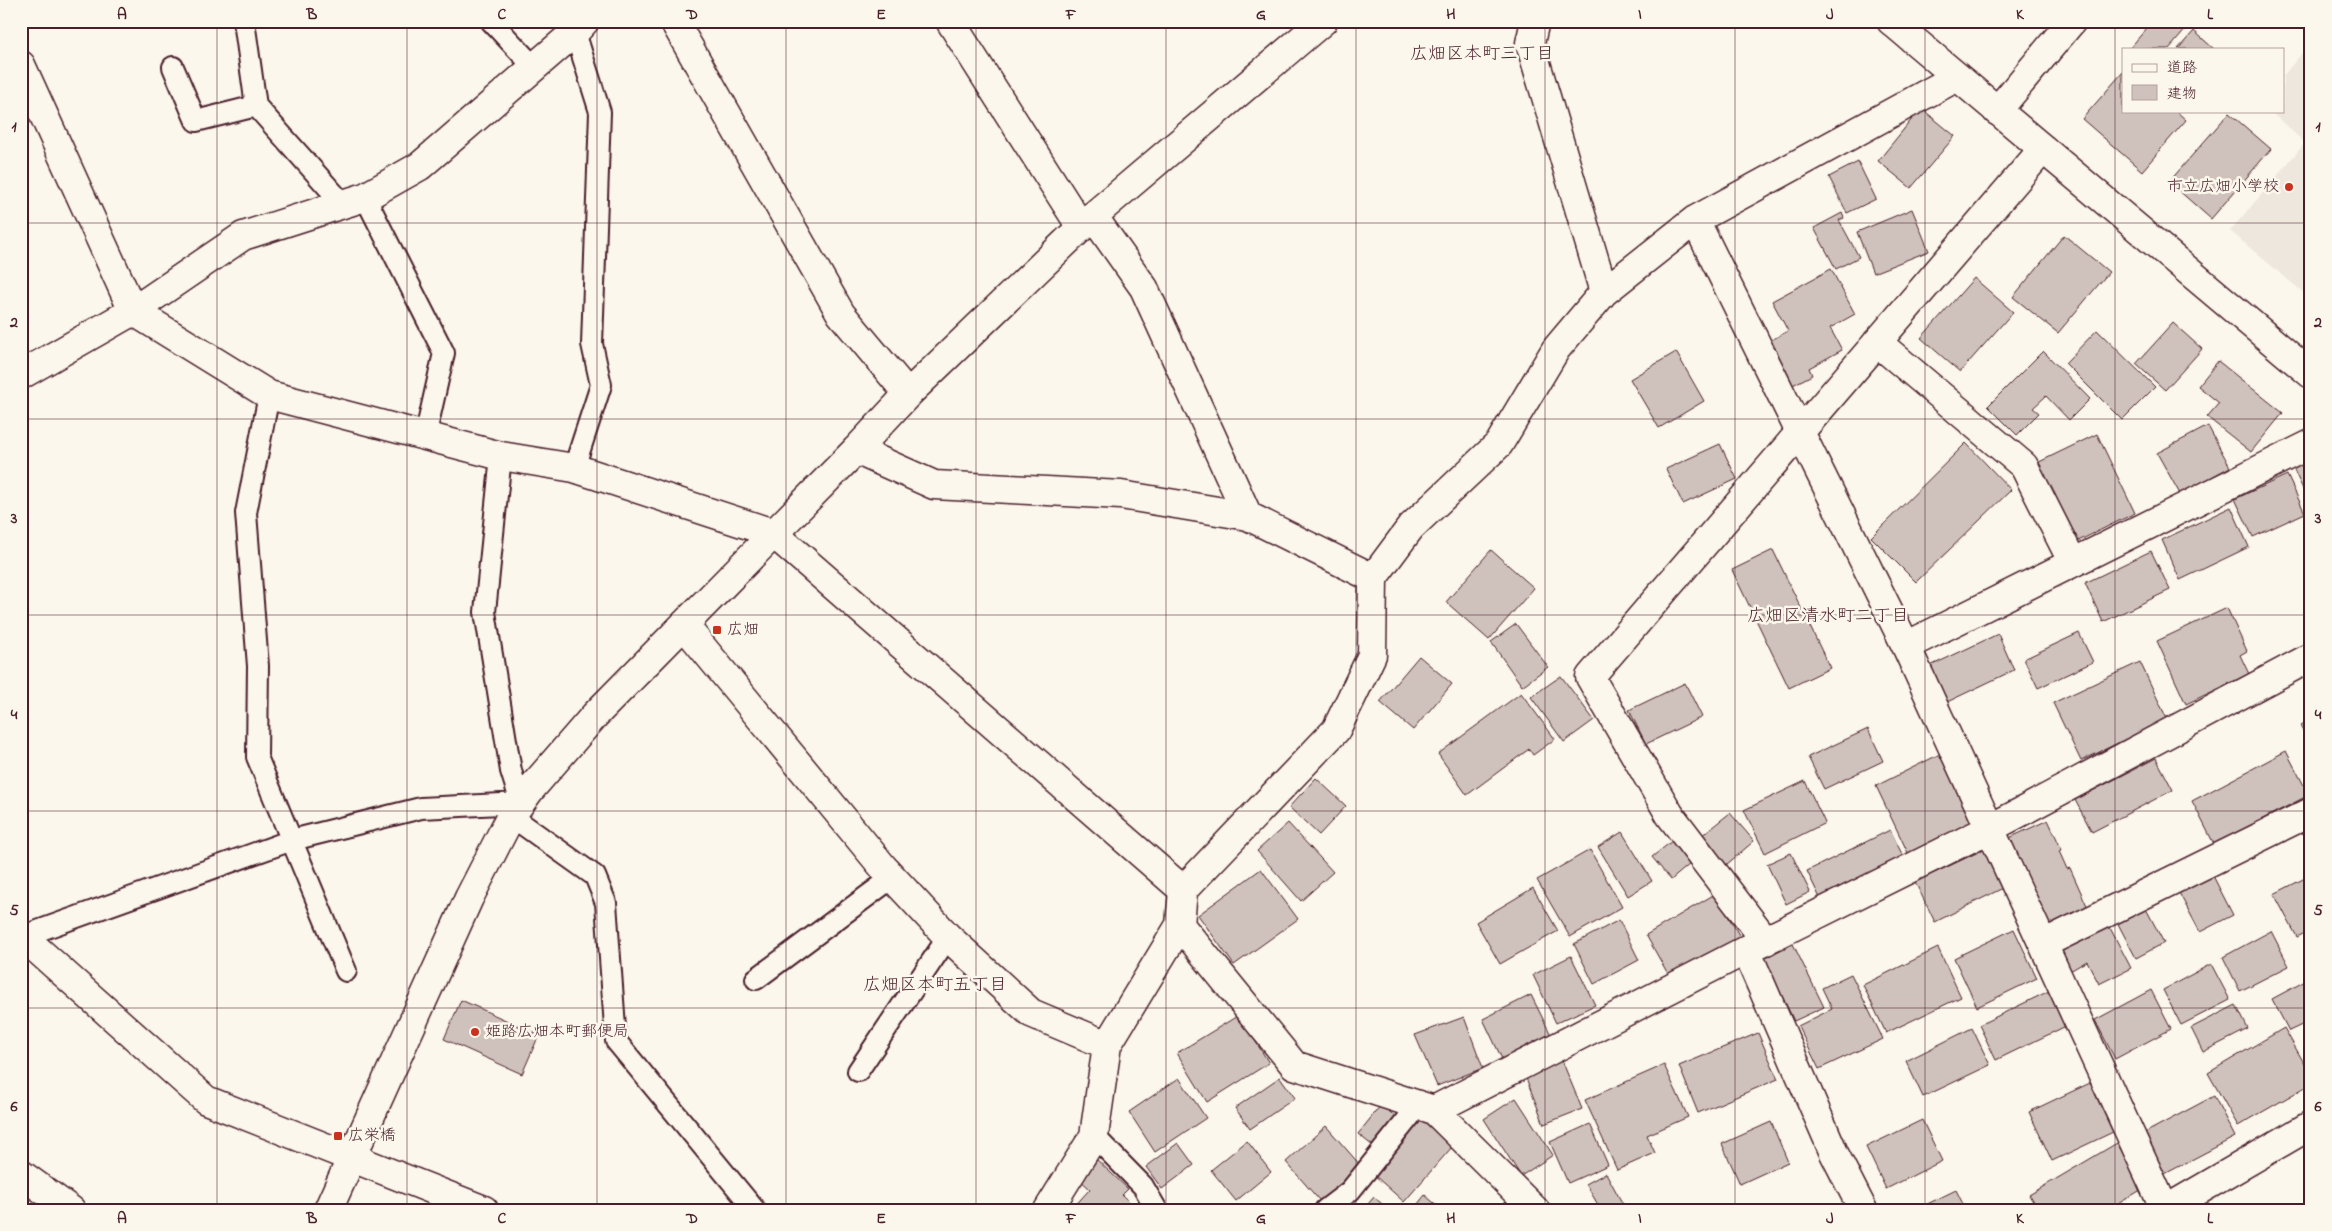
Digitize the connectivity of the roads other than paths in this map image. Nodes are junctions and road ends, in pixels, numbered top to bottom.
1 (244, 21) edge
2 (491, 21) edge
3 (674, 21) edge
4 (950, 21) edge
5 (1323, 21) edge
6 (1535, 21) edge
7 (1891, 21) edge
8 (2072, 21) edge
9 (580, 27) edge
10 (21, 65) edge
11 (173, 67) dead end
12 (534, 67) junction
13 (1957, 77) junction
14 (256, 106) junction
15 (1997, 111) junction
16 (2043, 149) junction
17 (354, 201) junction
18 (1695, 220) junction
19 (1087, 221) junction
20 (1604, 292) junction
21 (133, 311) junction
22 (1877, 342) junction
23 (2311, 374) edge
24 (21, 375) edge
25 (908, 394) junction
26 (269, 395) junction
27 (1800, 432) junction
28 (425, 437) junction
29 (2311, 444) edge
30 (856, 450) junction
31 (501, 456) junction
32 (574, 468) junction
33 (1248, 516) junction
34 (773, 533) junction
35 (2072, 562) junction
36 (1373, 578) junction
37 (684, 624) junction
38 (1906, 646) junction
39 (2311, 657) edge
40 (516, 810) junction
41 (2311, 812) edge
42 (1989, 830) junction
43 (292, 840) junction
44 (893, 876) junction
45 (1183, 890) junction
46 (1180, 925) junction
47 (22, 936) edge
48 (948, 938) junction
49 (2043, 944) junction
50 (1756, 946) junction
51 (346, 971) dead end
52 (756, 979) dead end
53 (1107, 1045) junction
54 (858, 1071) dead end
55 (1427, 1107) junction
56 (2311, 1125) edge
57 (1094, 1136) junction
58 (352, 1158) junction
59 (21, 1174) edge
60 (71, 1210) edge
61 (328, 1210) edge
62 (484, 1210) edge
63 (755, 1210) edge
64 (1048, 1210) edge
65 (1157, 1210) edge
66 (1325, 1210) edge
67 (1535, 1210) edge
68 (1863, 1210) edge
69 (2165, 1210) edge

1 - 14 lane
2 - 12 lane
3 - 25 street
4 - 19 street
5 - 19 street
6 - 20 street
7 - 13 street
8 - 15 street
9 - 12 street
9 - 32 lane
10 - 21 street
11 - 14 lane
12 - 17 street
13 - 15 street
13 - 18 street
14 - 17 lane
15 - 16 street
16 - 22 street
16 - 23 street
17 - 21 street
17 - 28 lane
18 - 20 street
18 - 27 street
19 - 25 street
19 - 33 street
20 - 36 street
21 - 24 street
21 - 26 street
22 - 27 street
22 - 35 street
25 - 30 street
26 - 28 street
26 - 43 lane
27 - 38 street
27 - 50 street
28 - 31 street
29 - 35 street
30 - 33 street
30 - 34 street
31 - 32 street
31 - 40 lane
32 - 34 street
33 - 36 street
34 - 37 street
34 - 45 street
35 - 38 street
36 - 45 street
37 - 40 street
37 - 44 street
38 - 42 street
39 - 42 street
40 - 43 lane
40 - 58 street
40 - 63 lane
41 - 49 street
42 - 49 street
42 - 50 street
43 - 47 lane
43 - 51 lane
44 - 48 street
44 - 52 lane
45 - 46 street
46 - 53 street
46 - 55 street
47 - 58 street
48 - 53 street
48 - 54 lane
49 - 69 street
50 - 55 street
50 - 68 street
53 - 57 street
55 - 66 lane
55 - 67 street
56 - 69 street
57 - 64 street
57 - 65 lane
58 - 61 street
58 - 62 street
59 - 60 street

